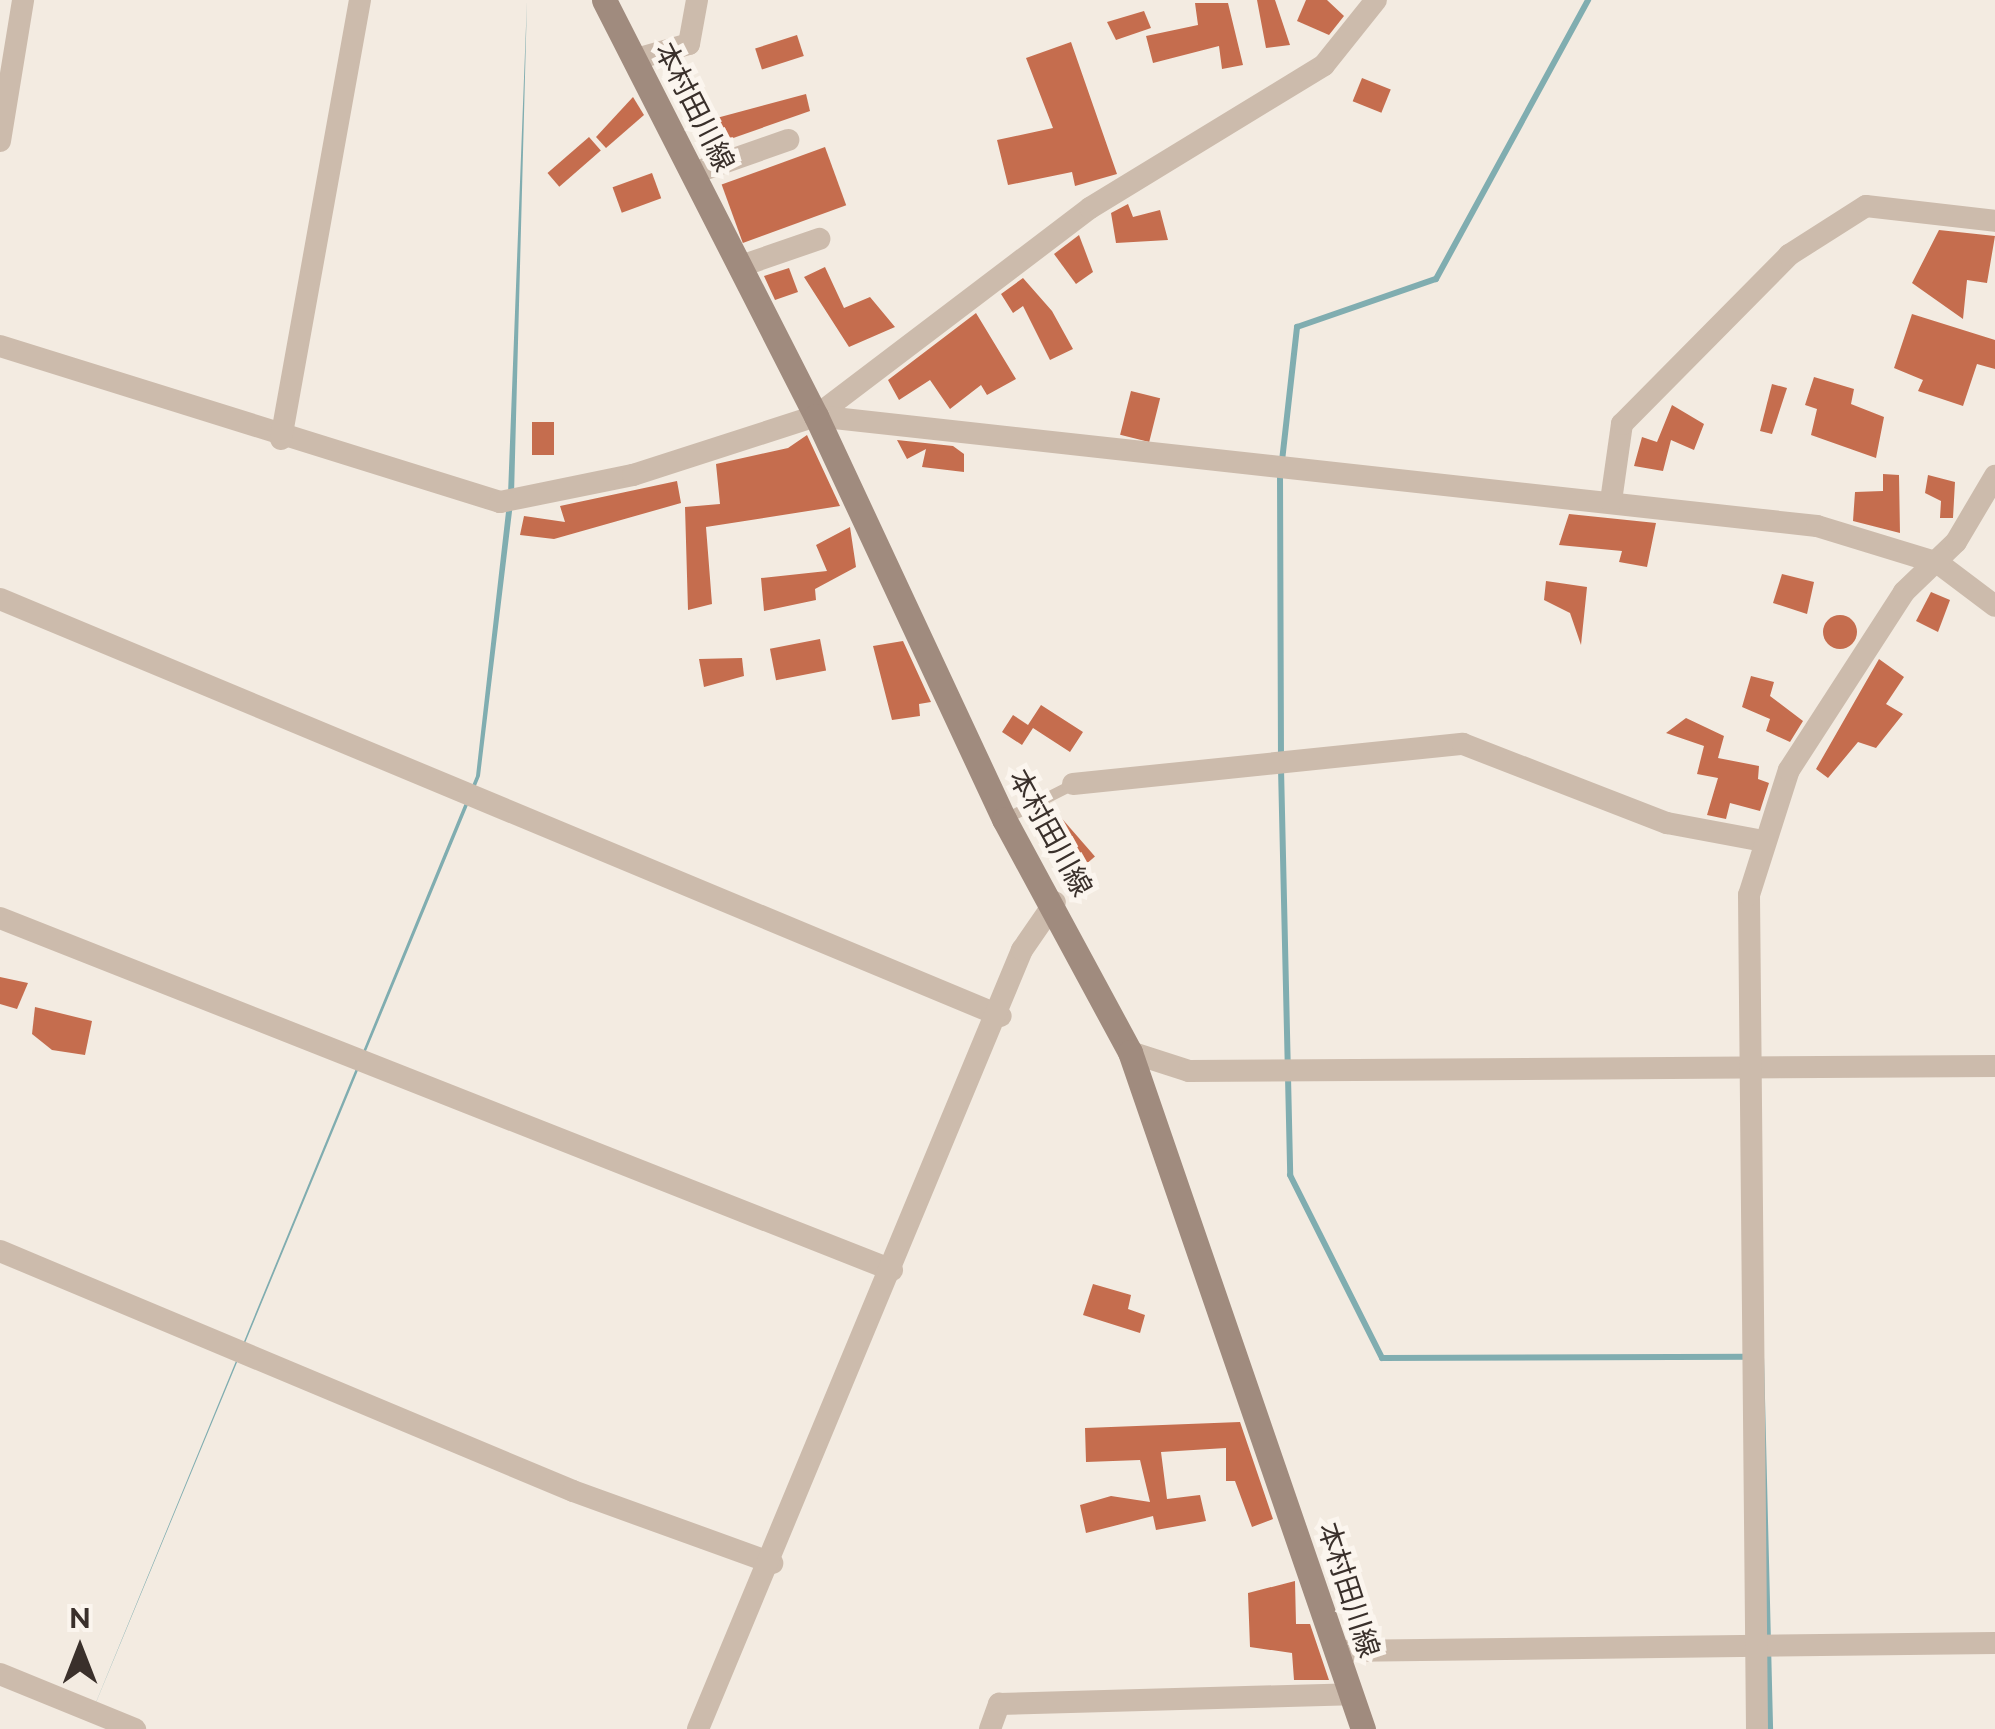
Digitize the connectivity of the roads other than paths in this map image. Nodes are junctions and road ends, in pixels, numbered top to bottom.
1 (24, 0) edge
2 (360, 0) edge
3 (604, 0) edge
4 (697, 0) edge
5 (1376, 0) edge
6 (636, 60) junction
7 (788, 140) dead end
8 (0, 141) edge
9 (694, 174) junction
10 (1995, 221) edge
11 (819, 239) dead end
12 (741, 266) junction
13 (0, 346) edge
14 (816, 416) junction
15 (282, 439) junction
16 (1995, 476) edge
17 (1611, 501) junction
18 (1938, 562) junction
19 (0, 599) edge
20 (1995, 606) edge
21 (1073, 784) joint
22 (1004, 819) junction
23 (1763, 841) junction
24 (1054, 902) junction
25 (0, 918) edge
26 (1001, 1016) junction
27 (1130, 1052) junction
28 (1747, 1066) junction
29 (1995, 1066) edge
30 (0, 1251) edge
31 (892, 1270) junction
32 (772, 1563) junction
33 (1995, 1642) edge
34 (1757, 1644) junction
35 (1338, 1651) junction
36 (0, 1674) edge
37 (1351, 1694) junction
38 (135, 1729) edge
39 (698, 1729) edge
40 (990, 1729) edge
41 (1362, 1729) edge
42 (1757, 1729) edge

1 - 8 street
2 - 15 street
3 - 6 main road, 本村田川線
4 - 6 street
5 - 14 street
6 - 9 main road, 本村田川線
7 - 9 street
9 - 12 main road, 本村田川線
10 - 17 street
11 - 12 street
12 - 14 main road, 本村田川線
13 - 15 street
14 - 15 street
14 - 17 street
14 - 22 main road, 本村田川線
16 - 18 street
17 - 18 street
18 - 20 street
18 - 23 street
19 - 26 street
21 - 22 lane
21 - 23 street
22 - 24 main road, 本村田川線
23 - 28 street
24 - 26 street
24 - 27 main road, 本村田川線
25 - 31 street
26 - 31 street
27 - 28 street
27 - 35 main road, 本村田川線
28 - 29 street
28 - 34 street
30 - 32 street
31 - 32 street
32 - 39 street
33 - 34 street
34 - 35 street
34 - 42 street
35 - 37 main road, 本村田川線
36 - 38 street
37 - 40 street
37 - 41 main road, 本村田川線

